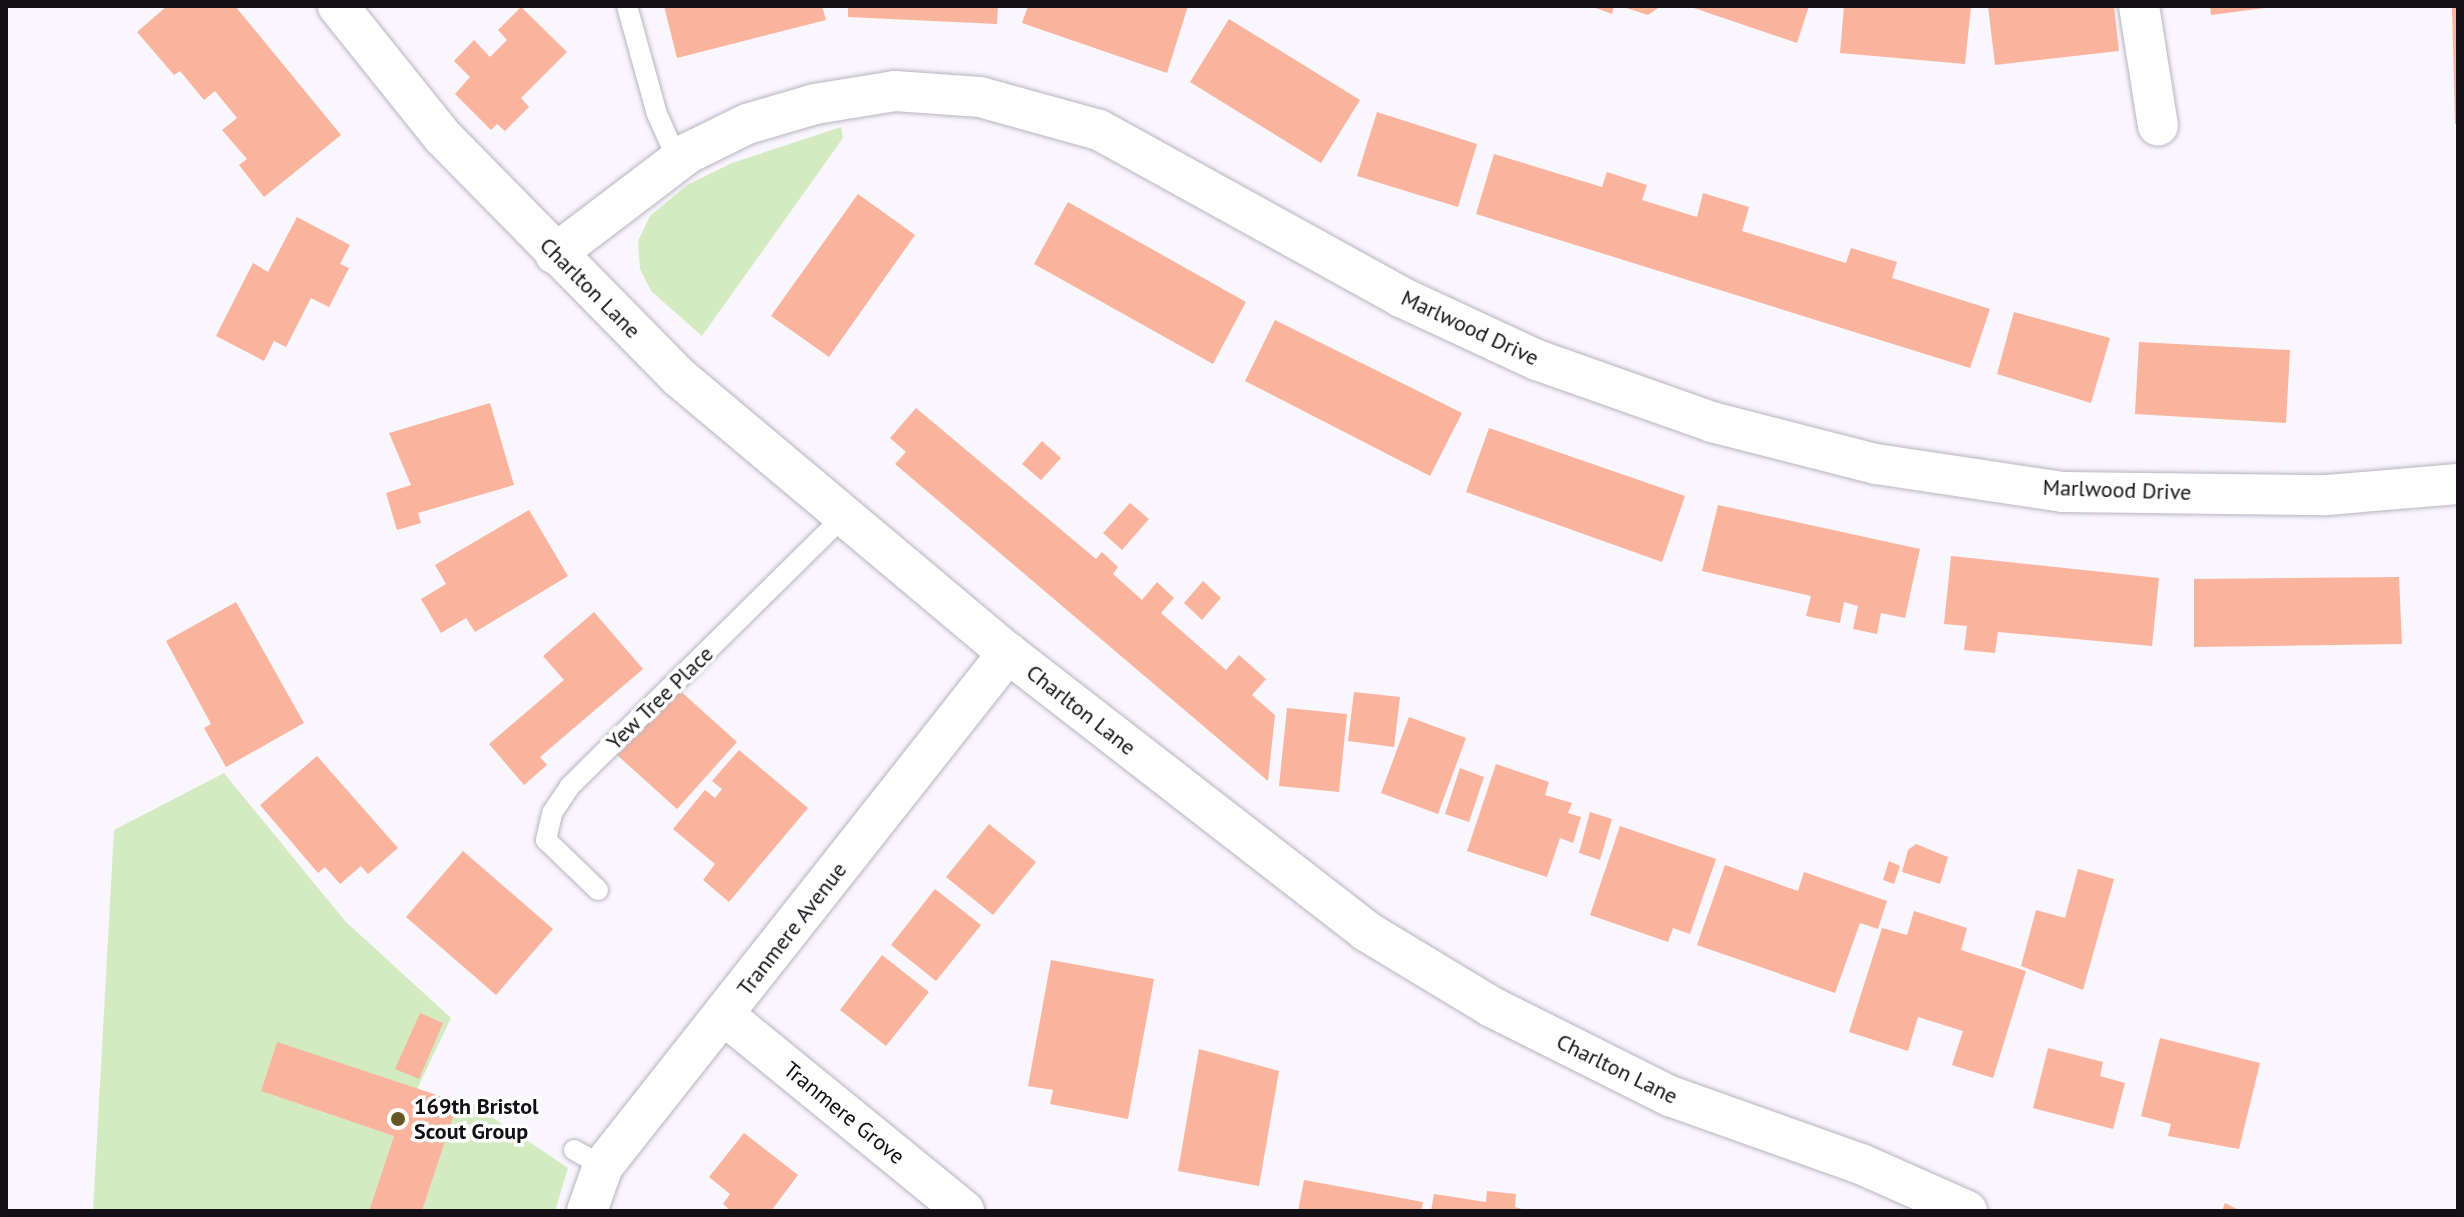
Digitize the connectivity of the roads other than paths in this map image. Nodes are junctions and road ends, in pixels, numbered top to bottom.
1 (338, 6) edge
2 (627, 6) edge
3 (2139, 6) edge
4 (2158, 126) dead end
5 (678, 161) junction
6 (555, 254) junction
7 (2458, 484) edge
8 (843, 517) junction
9 (1008, 653) junction
10 (598, 890) dead end
11 (724, 1015) junction
12 (1956, 1209) edge
13 (587, 1211) edge
14 (964, 1211) edge

1 - 6 street, Charlton Lane
2 - 5 lane
3 - 4 street
5 - 6 street, Marlwood Drive
5 - 7 street, Marlwood Drive
6 - 8 street, Charlton Lane
8 - 9 street, Charlton Lane
8 - 10 lane, Yew Tree Place
9 - 11 street, Tranmere Avenue
9 - 12 street, Charlton Lane
11 - 13 street, Tranmere Avenue
11 - 14 street, Tranmere Grove

